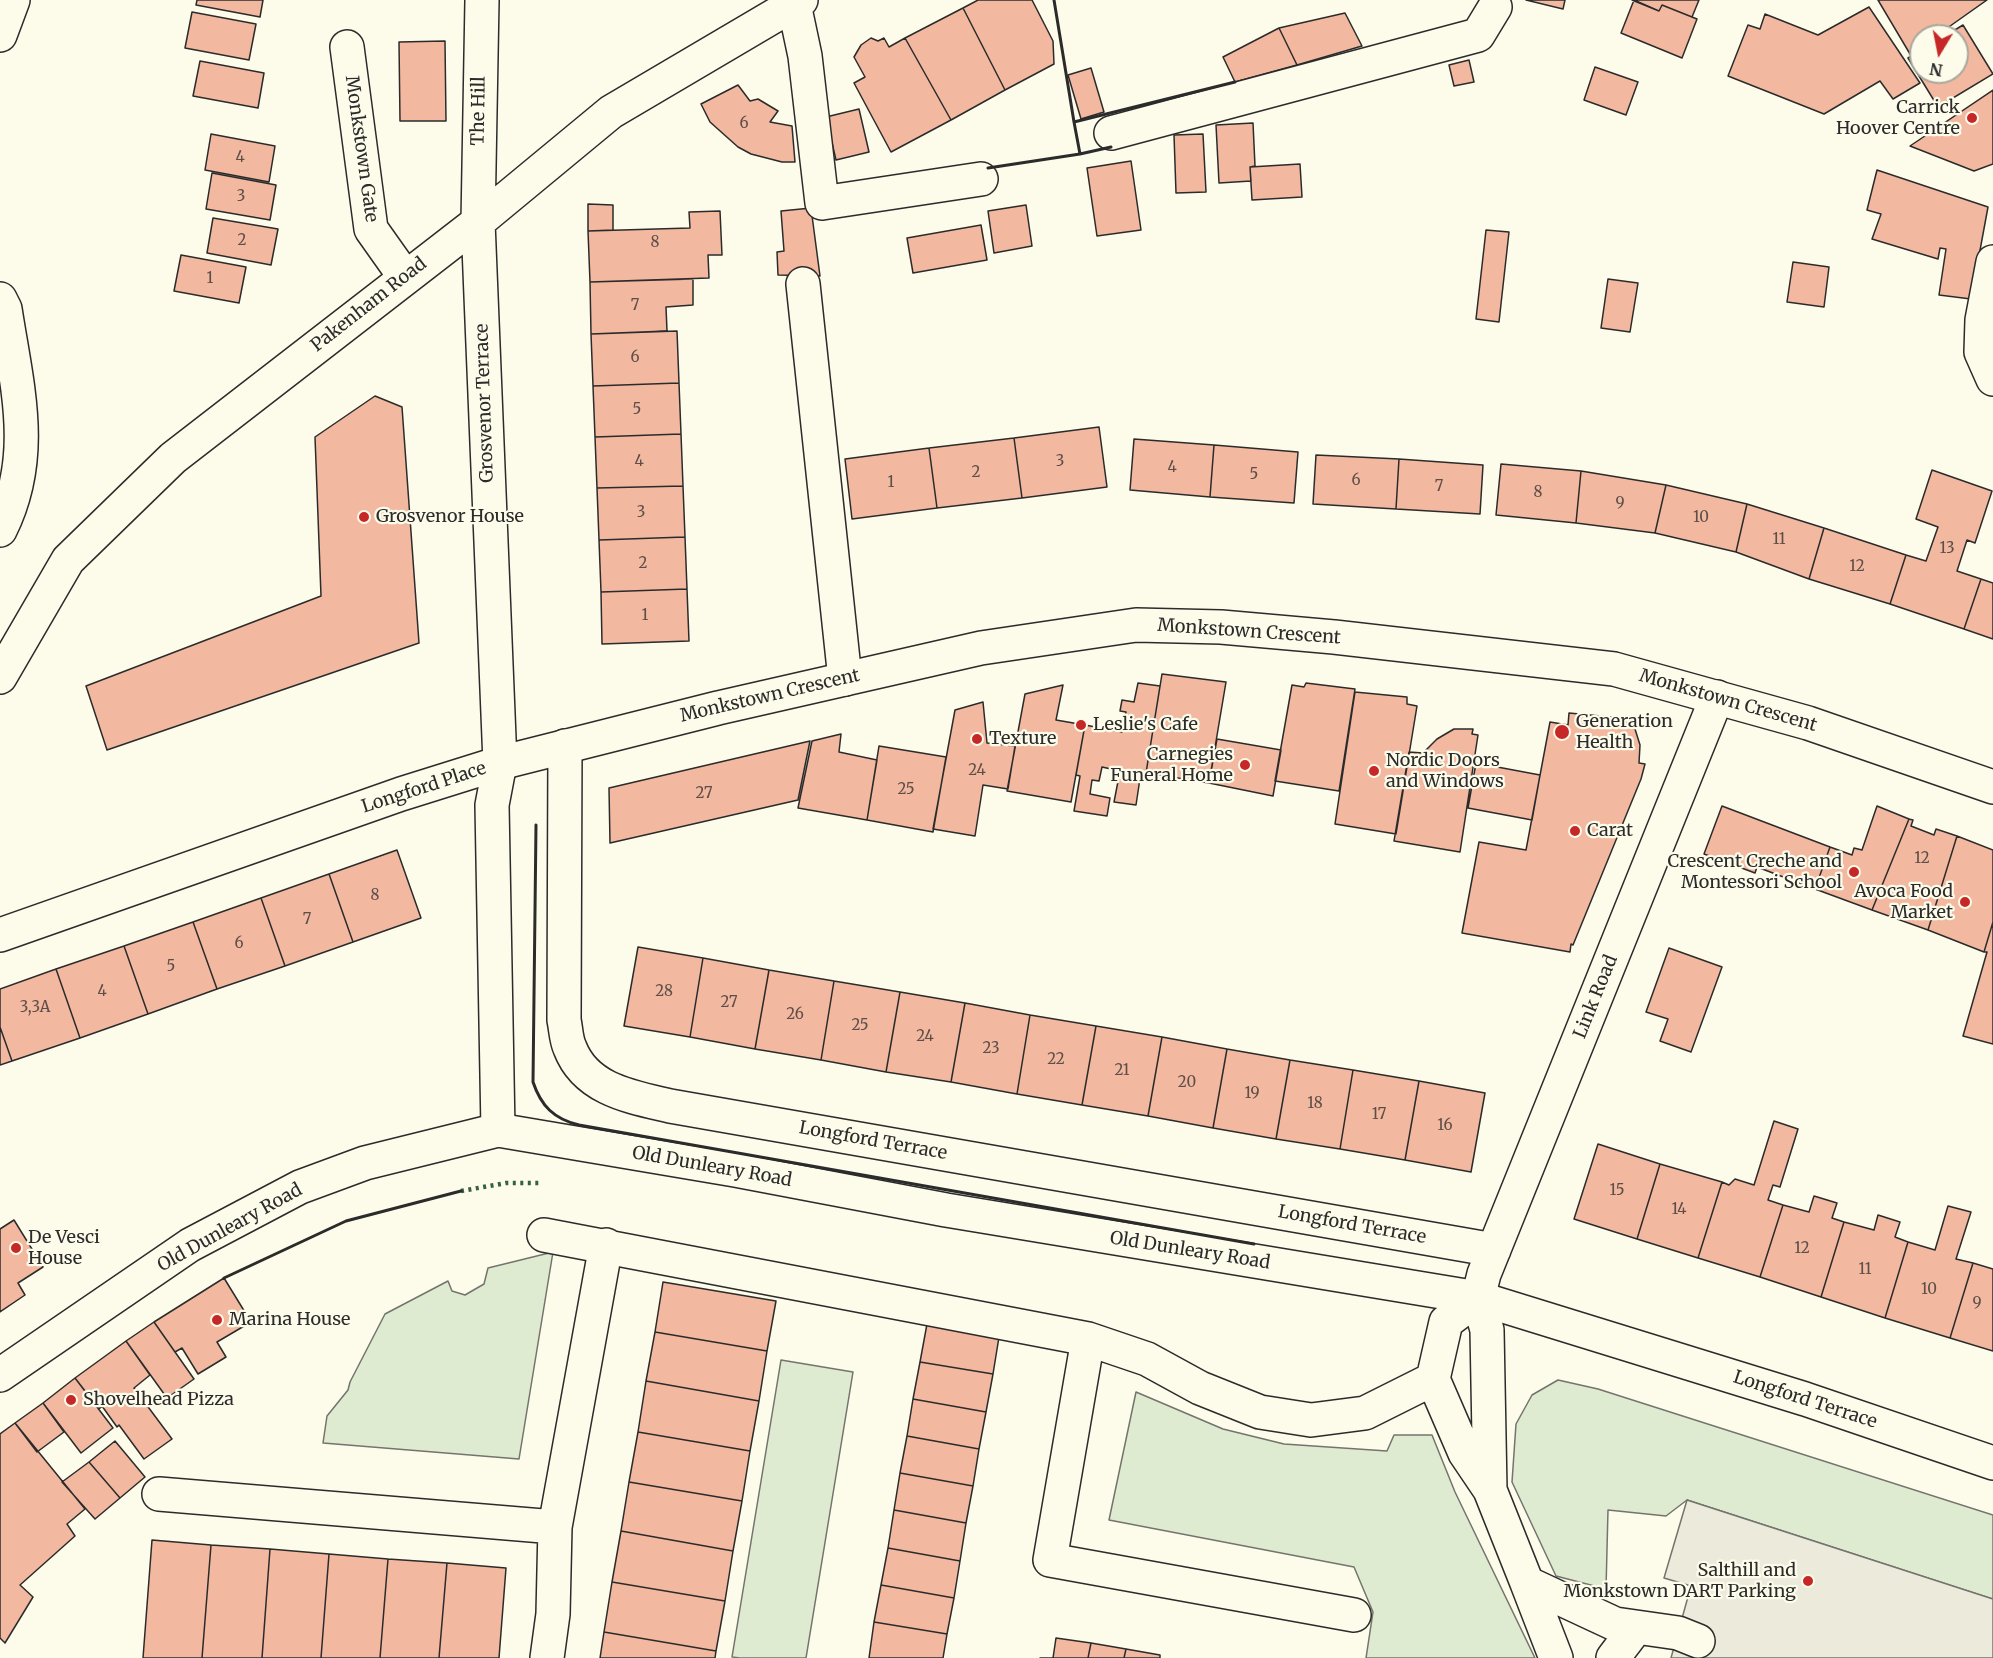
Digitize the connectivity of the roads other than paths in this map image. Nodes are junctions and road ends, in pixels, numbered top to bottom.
1 (13, 0) edge
2 (482, 0) edge
3 (797, 2) edge
4 (1495, 7) dead end
5 (0, 35) edge
6 (347, 47) dead end
7 (1111, 133) dead end
8 (981, 179) dead end
9 (478, 222) junction
10 (1993, 262) edge
11 (405, 277) junction
12 (803, 284) dead end
13 (0, 299) edge
14 (1993, 379) edge
15 (0, 530) edge
16 (0, 677) edge
17 (845, 679) junction
18 (1717, 697) junction
19 (565, 746) junction
20 (500, 763) junction
21 (1993, 786) edge
22 (0, 935) edge
23 (498, 1130) junction
24 (544, 1235) dead end
25 (606, 1245) junction
26 (1494, 1250) junction
27 (1478, 1298) junction
28 (1088, 1339) junction
29 (0, 1375) edge
30 (1433, 1379) junction
31 (1993, 1463) edge
32 (1490, 1490) junction
33 (159, 1494) dead end
34 (555, 1527) junction
35 (1527, 1583) junction
36 (1354, 1615) dead end
37 (1635, 1629) junction
38 (1698, 1641) dead end
39 (547, 1658) edge
40 (1556, 1658) edge
41 (1612, 1658) edge

1 - 5 main road
2 - 9 main road, The Hill
3 - 8 main road
3 - 9 main road, Pakenham Road
4 - 7 main road
6 - 11 main road, Monkstown Gate
9 - 11 main road, Pakenham Road
9 - 20 main road, Grosvenor Terrace
10 - 14 main road
11 - 16 main road, Pakenham Road
12 - 17 main road
13 - 15 main road
17 - 18 main road, Monkstown Crescent
17 - 19 main road, Monkstown Crescent
18 - 21 main road, Monkstown Crescent
18 - 26 main road, Link Road
19 - 20 main road, Monkstown Crescent
19 - 26 main road, Longford Terrace
20 - 22 main road, Longford Place
20 - 23 main road, Longford Place
23 - 27 main road, Old Dunleary Road
23 - 29 main road, Old Dunleary Road
24 - 25 main road
25 - 28 main road
25 - 34 main road
26 - 27 main road, Link Road
27 - 30 main road
27 - 31 main road, Longford Terrace
27 - 32 main road
28 - 30 main road
28 - 36 main road
30 - 32 main road
32 - 35 main road
33 - 34 main road
34 - 39 main road
35 - 37 main road
35 - 40 main road
37 - 38 main road
37 - 41 main road

